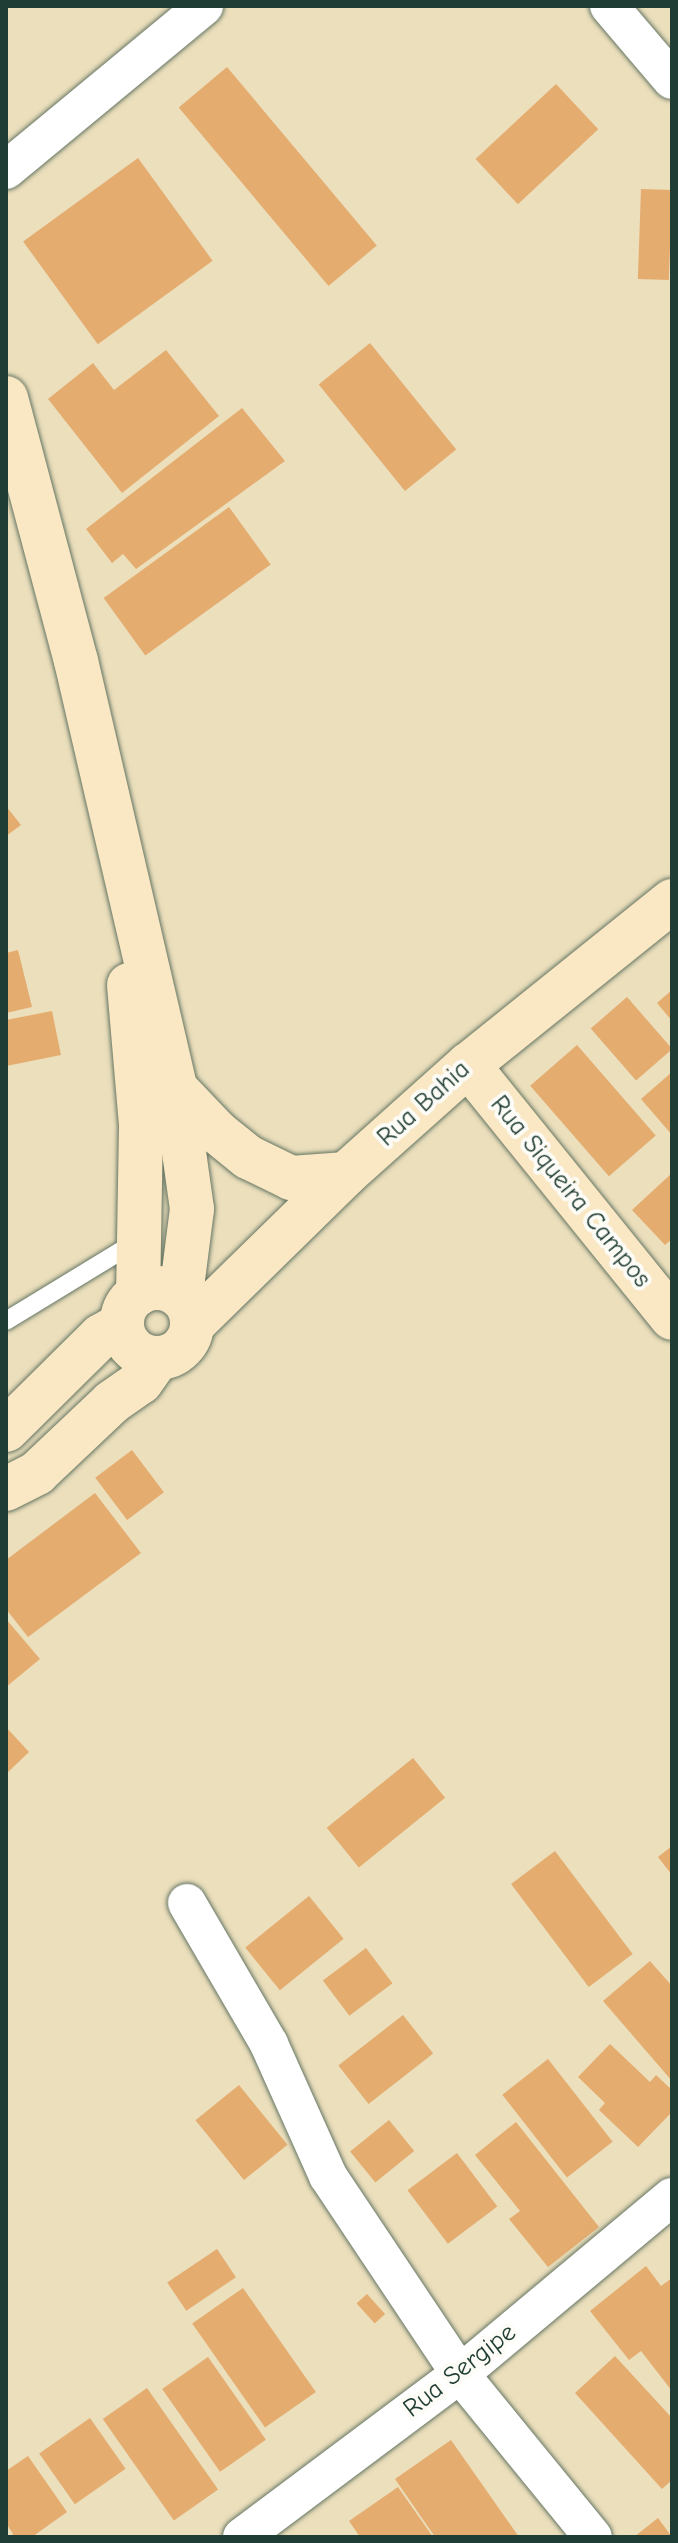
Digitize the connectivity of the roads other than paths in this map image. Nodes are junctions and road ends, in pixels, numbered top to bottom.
1 (204, 6) edge
2 (609, 6) edge
3 (672, 80) edge
4 (6, 170) edge
5 (6, 398) edge
6 (116, 827) junction
7 (672, 901) edge
8 (468, 1065) junction
9 (175, 1088) junction
10 (346, 1174) junction
11 (139, 1239) junction
12 (158, 1310) junction
13 (672, 1318) edge
14 (6, 1321) edge
15 (6, 1430) edge
16 (6, 1489) edge
17 (187, 1903) dead end
18 (672, 2197) edge
19 (460, 2374) junction
20 (242, 2537) edge
21 (593, 2537) edge

1 - 4 street
2 - 3 street
5 - 6 main road
6 - 9 main road
6 - 11 main road
7 - 8 main road, Rua Bahia
8 - 10 main road, Rua Bahia
8 - 13 main road, Rua Siqueira Campos
9 - 10 main road
9 - 12 main road
10 - 12 main road, Rua Bahia
11 - 12 main road
11 - 14 lane
12 - 15 main road
12 - 16 main road
17 - 19 street
18 - 19 street, Rua Sergipe
19 - 20 street, Rua Sergipe
19 - 21 street

